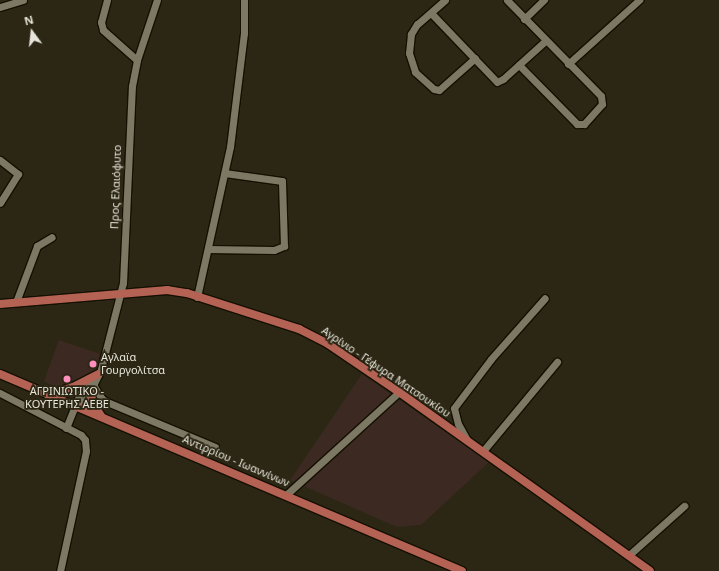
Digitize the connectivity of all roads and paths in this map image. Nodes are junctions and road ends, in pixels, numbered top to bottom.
1 (23, 0) edge
2 (107, 0) edge
3 (157, 0) edge
4 (244, 0) edge
5 (445, 0) edge
6 (507, 0) edge
7 (544, 0) edge
8 (639, 0) edge
9 (0, 7) edge
10 (431, 13) junction
11 (524, 19) junction
12 (545, 41) junction
13 (475, 58) junction
14 (137, 60) junction
15 (568, 64) junction
16 (519, 65) junction
17 (0, 160) edge
18 (225, 173) junction
19 (0, 203) edge
20 (52, 236) dead end
21 (208, 249) junction
22 (121, 293) junction
23 (197, 297) junction
24 (545, 298) dead end
25 (16, 302) junction
26 (0, 304) edge
27 (557, 362) dead end
28 (0, 374) edge
29 (98, 374) junction
30 (91, 386) junction
31 (399, 392) junction
32 (0, 393) edge
33 (48, 395) junction
34 (77, 407) junction
35 (101, 416) junction
36 (66, 428) junction
37 (467, 440) junction
38 (215, 447) dead end
39 (483, 451) junction
40 (286, 494) junction
41 (684, 506) dead end
42 (629, 555) junction
43 (60, 571) edge
44 (462, 571) edge
45 (650, 571) edge

1 - 9 street
2 - 14 street
3 - 14 street, Προς Ελαιόφυτο
4 - 18 street
5 - 10 street
6 - 11 street
7 - 11 street
8 - 15 street
10 - 13 street
10 - 13 street
11 - 12 street
12 - 15 street
12 - 16 street
13 - 16 street
14 - 22 street, Προς Ελαιόφυτο
15 - 16 street
17 - 19 street
18 - 21 street
18 - 21 street
20 - 25 street
21 - 23 street
22 - 23 main road, Αγρίνιο - Γέφυρα Ματσουκίου
22 - 25 main road, Αγρίνιο - Γέφυρα Ματσουκίου
22 - 29 street, Προς Ελαιόφυτο
23 - 31 main road, Αγρίνιο - Γέφυρα Ματσουκίου
24 - 37 street
25 - 26 main road, Αγρίνιο - Γέφυρα Ματσουκίου
27 - 39 street
28 - 33 main road, Αντιρρίου - Ιωαννίνων
29 - 30 street, Προς Ελαιόφυτο
29 - 33 main road
30 - 34 street, Προς Ελαιόφυτο
30 - 35 main road
30 - 38 street
31 - 37 main road, Αγρίνιο - Γέφυρα Ματσουκίου
31 - 40 street
32 - 36 street
33 - 34 main road, Αντιρρίου - Ιωαννίνων
34 - 35 main road, Αντιρρίου - Ιωαννίνων
34 - 36 street, Προς Ελαιόφυτο
35 - 40 main road, Αντιρρίου - Ιωαννίνων
36 - 43 street
37 - 39 main road, Αγρίνιο - Γέφυρα Ματσουκίου
39 - 42 main road, Αγρίνιο - Γέφυρα Ματσουκίου
40 - 44 main road, Αντιρρίου - Ιωαννίνων
41 - 42 street
42 - 45 main road, Αγρίνιο - Γέφυρα Ματσουκίου

